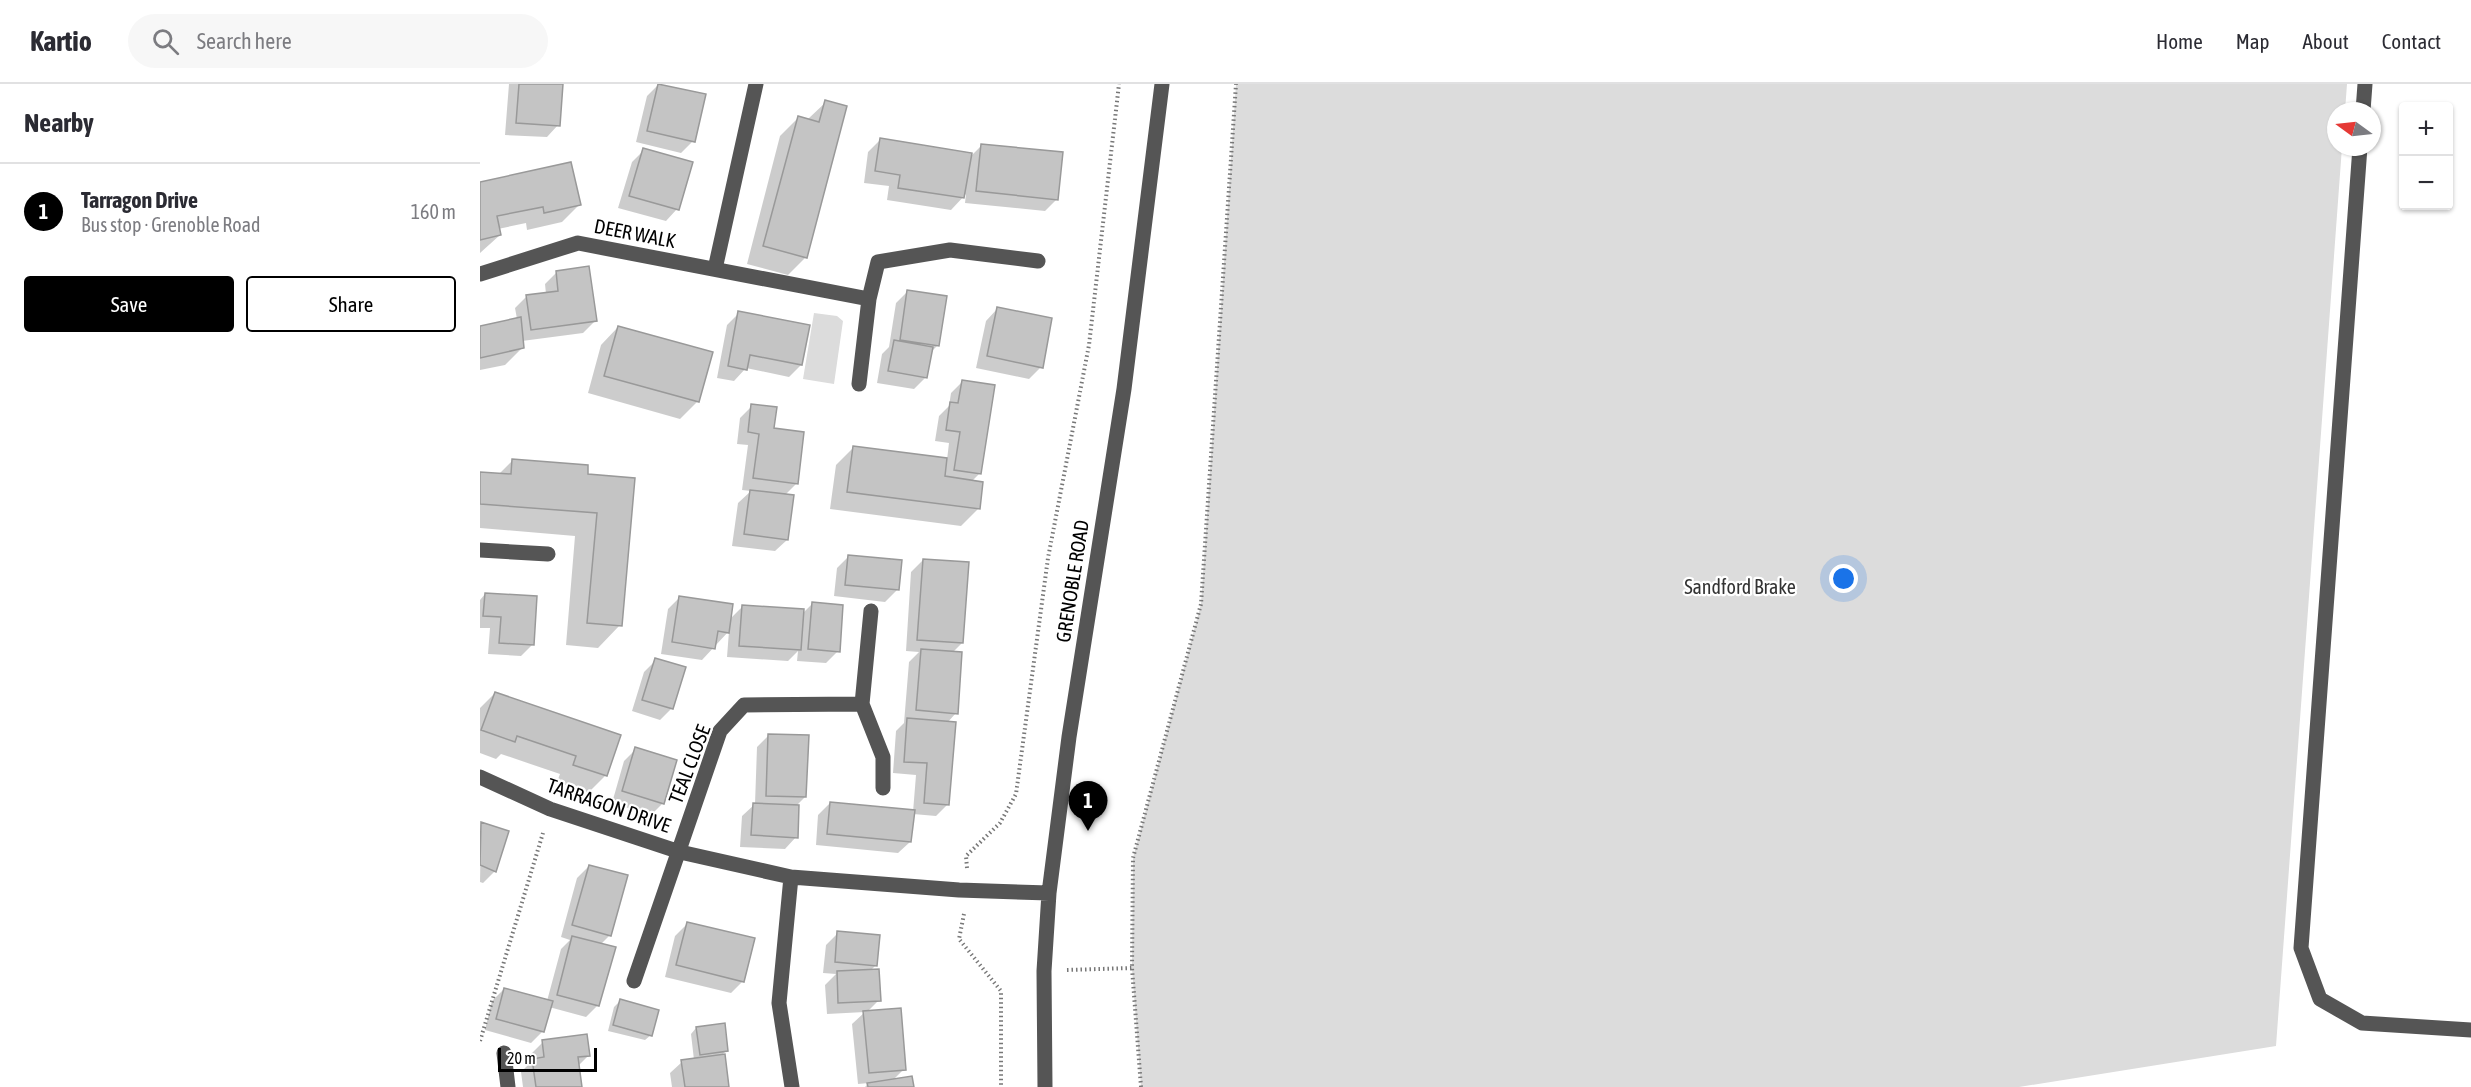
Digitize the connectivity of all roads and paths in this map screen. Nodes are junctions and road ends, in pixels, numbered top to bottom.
1 (756, 84) edge
2 (1119, 84) edge
3 (1162, 84) edge
4 (1236, 84) edge
5 (2365, 84) edge
6 (2364, 102) edge
7 (2359, 156) edge
8 (1038, 261) dead end
9 (715, 269) junction
10 (480, 274) edge
11 (869, 298) junction
12 (859, 384) dead end
13 (480, 550) edge
14 (548, 554) dead end
15 (871, 611) dead end
16 (862, 704) junction
17 (480, 777) edge
18 (883, 788) dead end
19 (550, 809) junction
20 (680, 852) junction
21 (791, 877) junction
22 (968, 890) junction
23 (1049, 893) junction
24 (1132, 968) junction
25 (1044, 971) junction
26 (634, 981) dead end
27 (2471, 1030) edge
28 (480, 1041) edge
29 (504, 1053) dead end
30 (504, 1086) edge
31 (792, 1087) edge
32 (1001, 1087) edge
33 (1045, 1087) edge
34 (1142, 1087) edge

1 - 9 street
2 - 22 path
3 - 23 street, GRENOBLE ROAD
4 - 24 path
5 - 6 street
7 - 27 street
8 - 11 street
9 - 10 street, DEER WALK
9 - 11 street, DEER WALK
11 - 12 street
13 - 14 street
15 - 16 street
16 - 18 street
16 - 20 street, TEAL CLOSE
17 - 19 street, TARRAGON DRIVE
19 - 20 street, TARRAGON DRIVE
19 - 28 path
20 - 21 street, TARRAGON DRIVE
20 - 26 street, TEAL CLOSE
21 - 22 street, TARRAGON DRIVE
21 - 31 street
22 - 23 street, TARRAGON DRIVE
22 - 32 path
23 - 25 street, GRENOBLE ROAD
24 - 25 path
24 - 34 path
25 - 33 street, GRENOBLE ROAD
29 - 30 street

